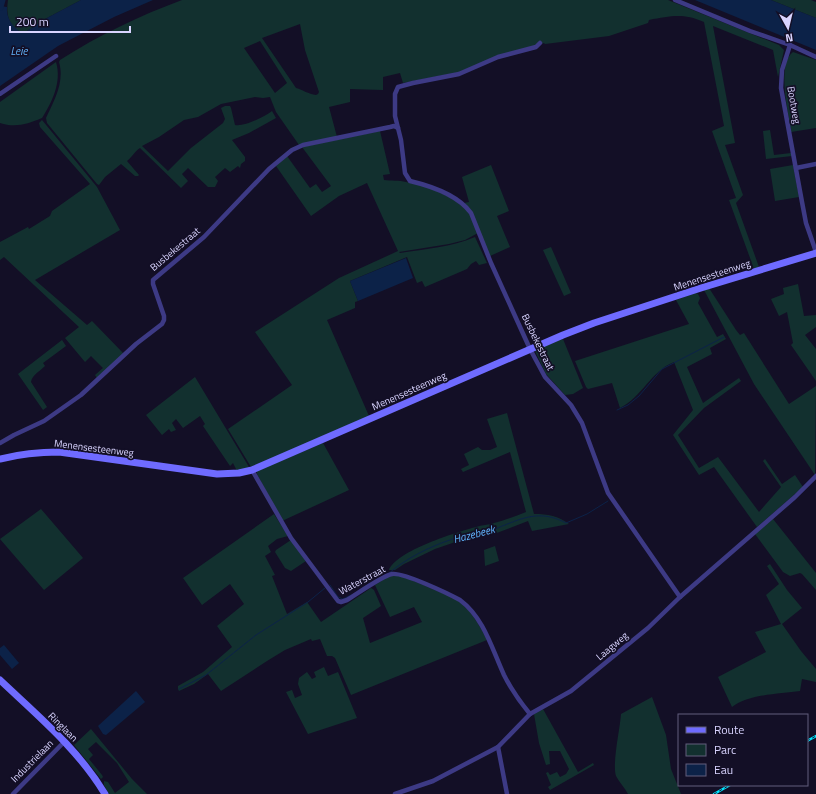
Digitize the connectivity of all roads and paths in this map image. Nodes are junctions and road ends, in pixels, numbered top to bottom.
1 (675, 0) edge
2 (540, 43) dead end
3 (790, 45) junction
4 (56, 56) dead end
5 (816, 57) edge
6 (0, 94) edge
7 (398, 128) junction
8 (816, 164) edge
9 (796, 168) junction
10 (816, 252) edge
11 (530, 349) junction
12 (0, 444) edge
13 (0, 460) edge
14 (252, 470) junction
15 (815, 480) edge
16 (680, 597) junction
17 (0, 680) edge
18 (530, 714) junction
19 (65, 741) junction
20 (498, 747) junction
21 (13, 794) edge
22 (105, 794) edge
23 (395, 794) edge
24 (507, 794) edge

1 - 3 street
2 - 7 street, Busbekestraat
3 - 5 street
3 - 9 street, Bootweg
4 - 6 street
7 - 11 street, Busbekestraat
7 - 12 street, Busbekestraat
8 - 9 street
9 - 10 street, Bootweg
10 - 11 street, Menensesteenweg
11 - 14 street, Menensesteenweg
11 - 16 street, Busbekestraat
13 - 14 street, Menensesteenweg
14 - 18 street, Waterstraat
15 - 16 street, Laagweg
16 - 18 street, Laagweg
17 - 19 street, Ringlaan
18 - 20 street, Laagweg
19 - 21 street, Industrielaan
19 - 22 street, Ringlaan
20 - 23 street, Laagweg
20 - 24 street

